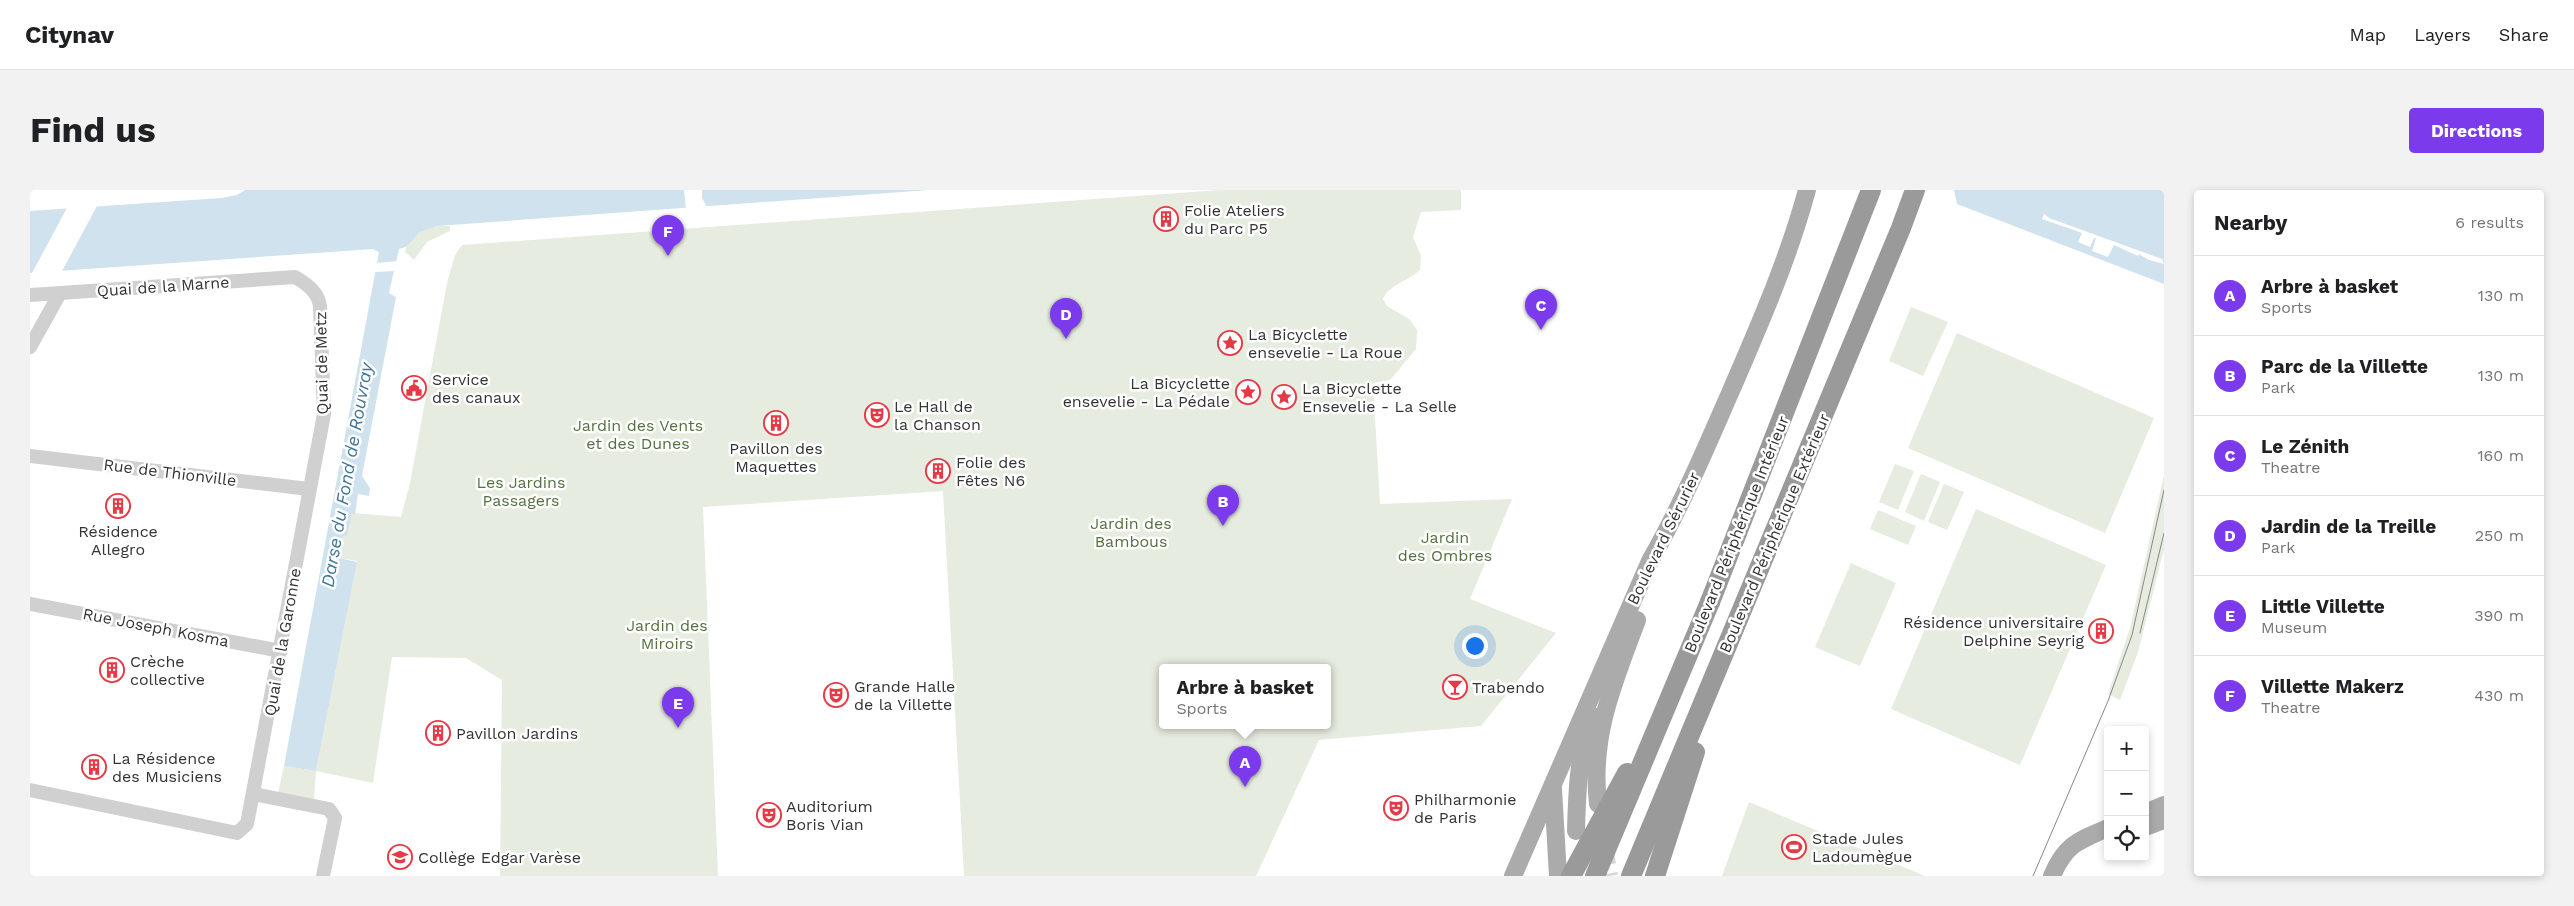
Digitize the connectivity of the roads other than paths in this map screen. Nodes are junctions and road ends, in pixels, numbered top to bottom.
1 (1871, 190) edge
2 (1914, 190) edge
3 (1806, 194) edge
4 (295, 277) joint
5 (60, 293) junction
6 (30, 295) edge
7 (30, 347) edge
8 (30, 456) edge
9 (309, 489) junction
10 (1676, 515) junction
11 (30, 604) edge
12 (1637, 620) junction
13 (281, 651) junction
14 (1677, 681) junction
15 (1709, 688) junction
16 (1553, 784) junction
17 (30, 790) edge
18 (254, 794) junction
19 (1598, 804) dead end
20 (2164, 805) edge
21 (2149, 811) edge
22 (2164, 820) edge
23 (2149, 826) edge
24 (2104, 830) edge
25 (1576, 831) dead end
26 (2104, 844) edge
27 (2053, 874) edge
28 (323, 876) edge
29 (1513, 876) edge
30 (1558, 876) edge
31 (1571, 876) edge
32 (1595, 876) edge
33 (1631, 876) edge
34 (1655, 876) edge

1 - 14 highway, Boulevard Périphérique Intérieur, bridge
2 - 15 highway, Boulevard Périphérique Extérieur
3 - 10 main road, Boulevard Sérurier
4 - 5 street, Quai de la Marne
4 - 9 street, Quai de Metz
5 - 6 street, Quai de la Marne
5 - 7 street
8 - 9 street, Rue de Thionville
9 - 13 street, Quai de la Garonne
10 - 12 main road
10 - 16 main road, Boulevard Sérurier
11 - 13 street, Rue Joseph Kosma
12 - 19 main road
12 - 25 main road
13 - 18 street, Quai de la Garonne
14 - 31 highway, bridge
14 - 32 highway, Boulevard Périphérique Intérieur, bridge
15 - 33 highway, Boulevard Périphérique Extérieur
15 - 34 highway
16 - 29 main road, Boulevard Sérurier
16 - 30 main road
17 - 18 street, Quai de la Garonne
18 - 28 street
20 - 21 main road
22 - 23 main road
24 - 27 main road
26 - 27 main road

